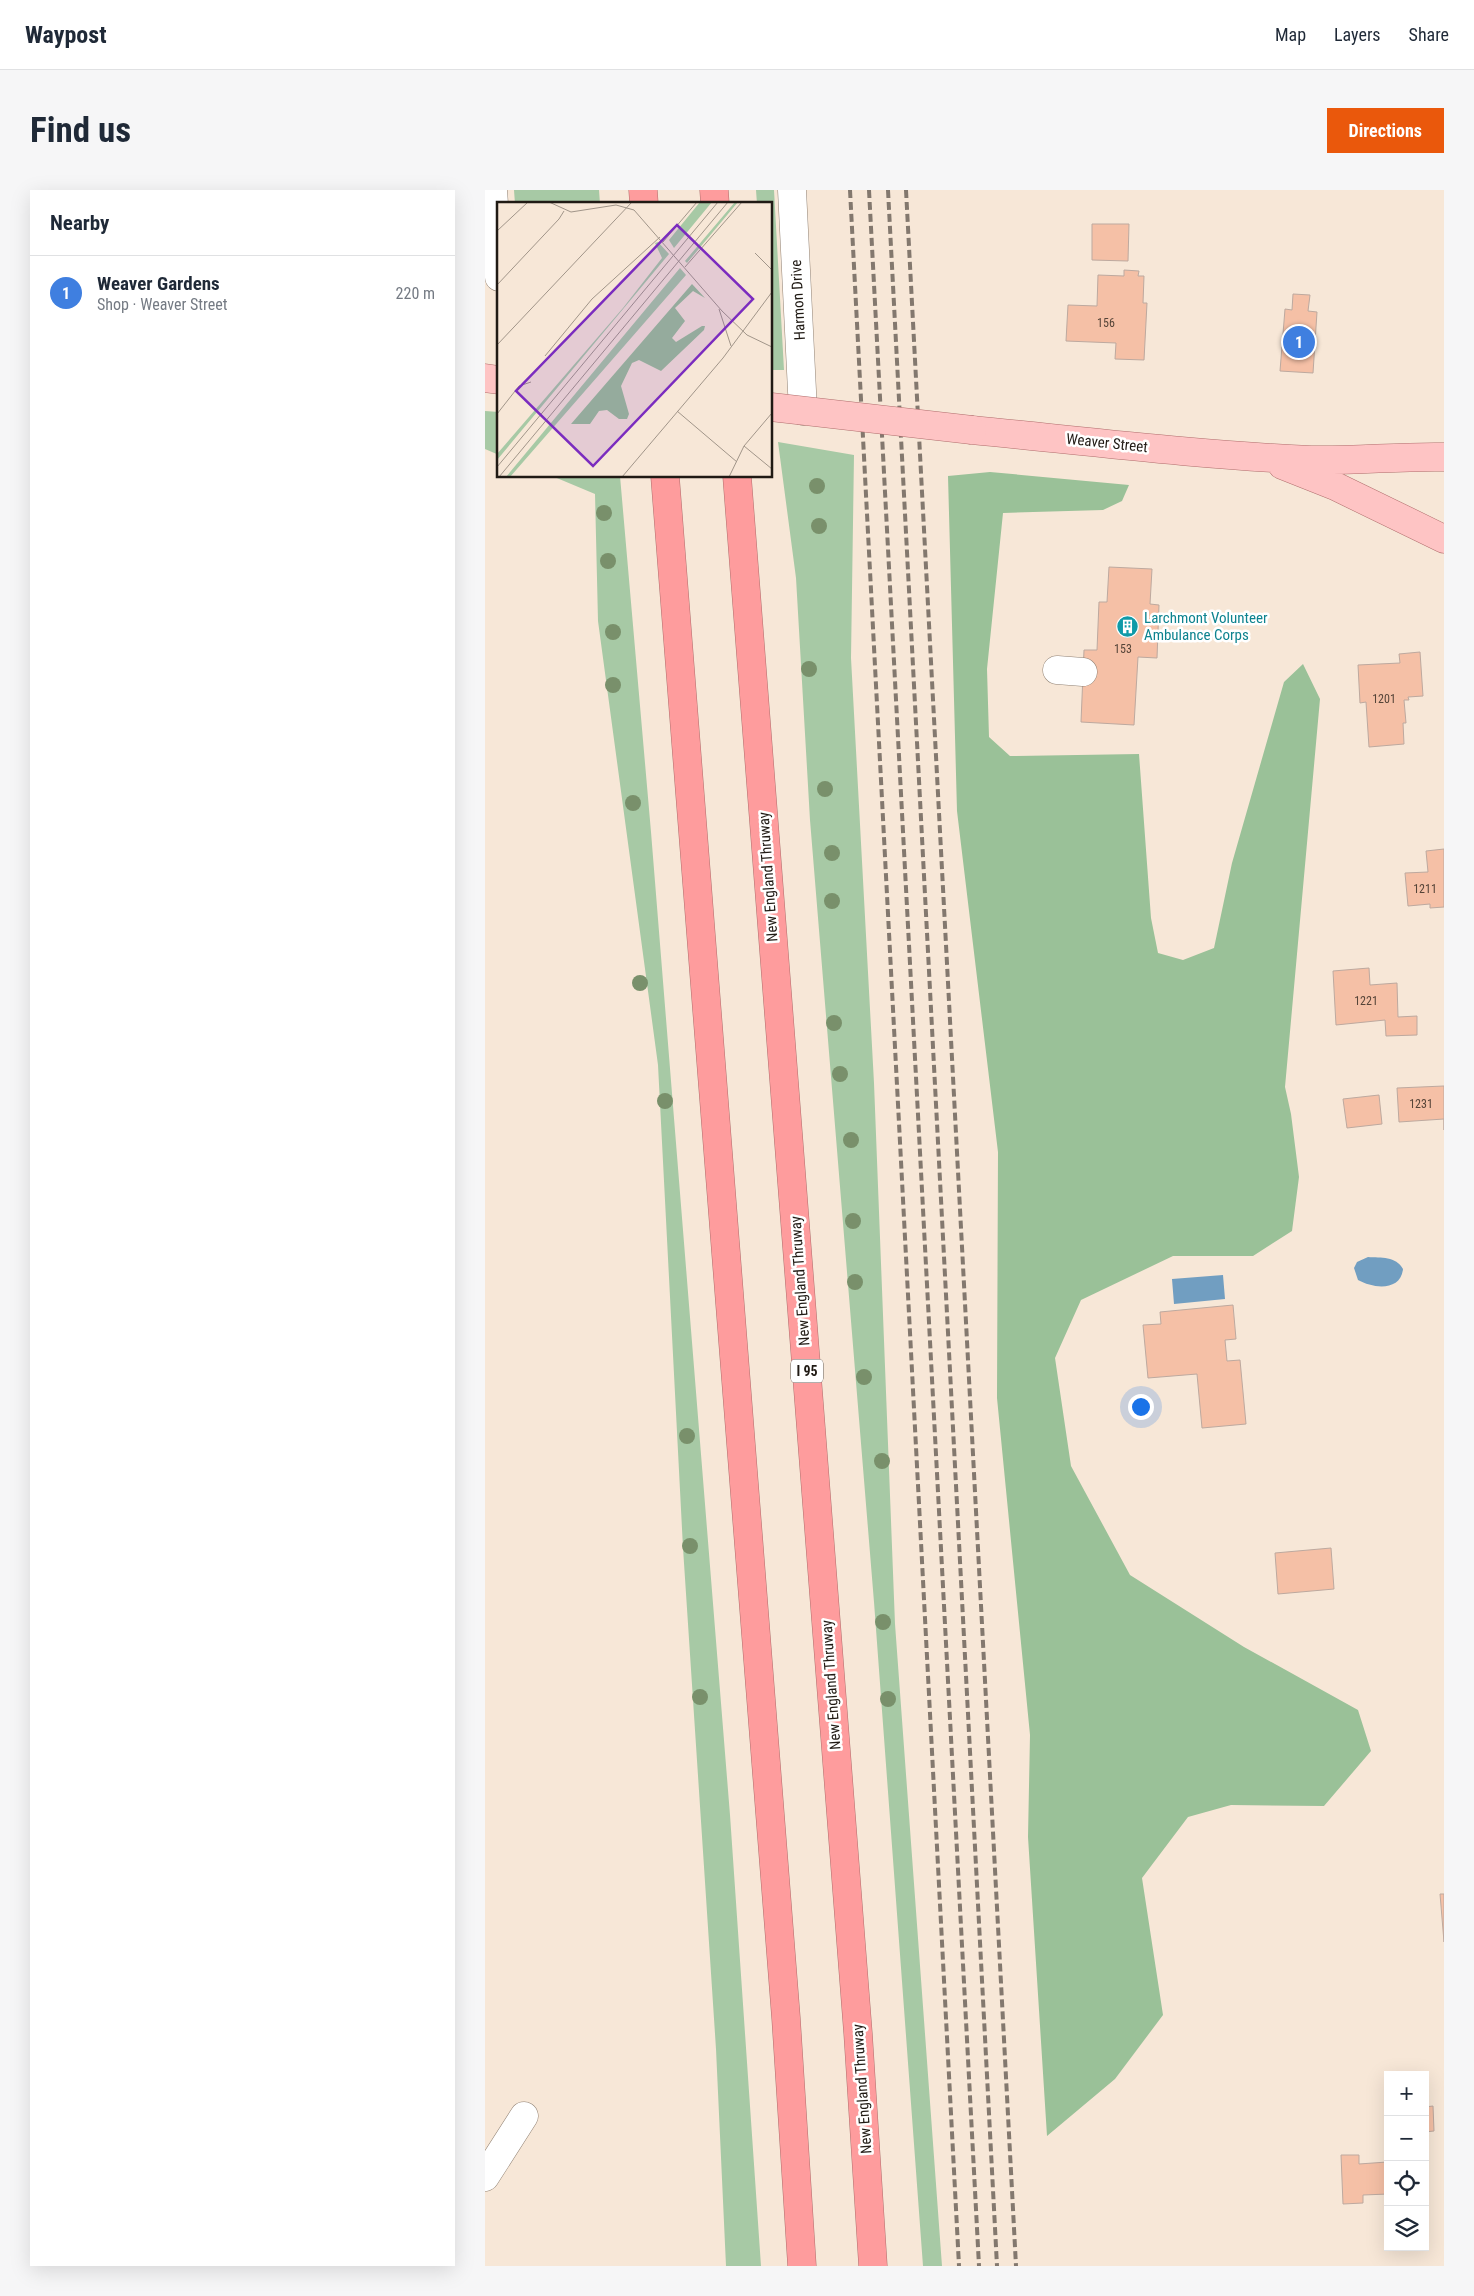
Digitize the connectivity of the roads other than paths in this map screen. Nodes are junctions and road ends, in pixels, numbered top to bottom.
1 (493, 190) edge
2 (793, 190) edge
3 (497, 248) edge
4 (773, 407) edge
5 (803, 411) junction
6 (1262, 457) junction
7 (1444, 458) edge
8 (665, 478) edge
9 (737, 478) edge
10 (1444, 539) edge
11 (525, 2116) dead end
12 (485, 2177) edge
13 (802, 2266) edge
14 (873, 2266) edge

1 - 3 street
2 - 5 street, Harmon Drive
4 - 5 main road, Weaver Street, bridge
5 - 6 main road, Weaver Street, bridge
6 - 7 main road, Weaver Street
6 - 10 main road
8 - 13 highway
9 - 14 highway, New England Thruway / I 95
11 - 12 street

